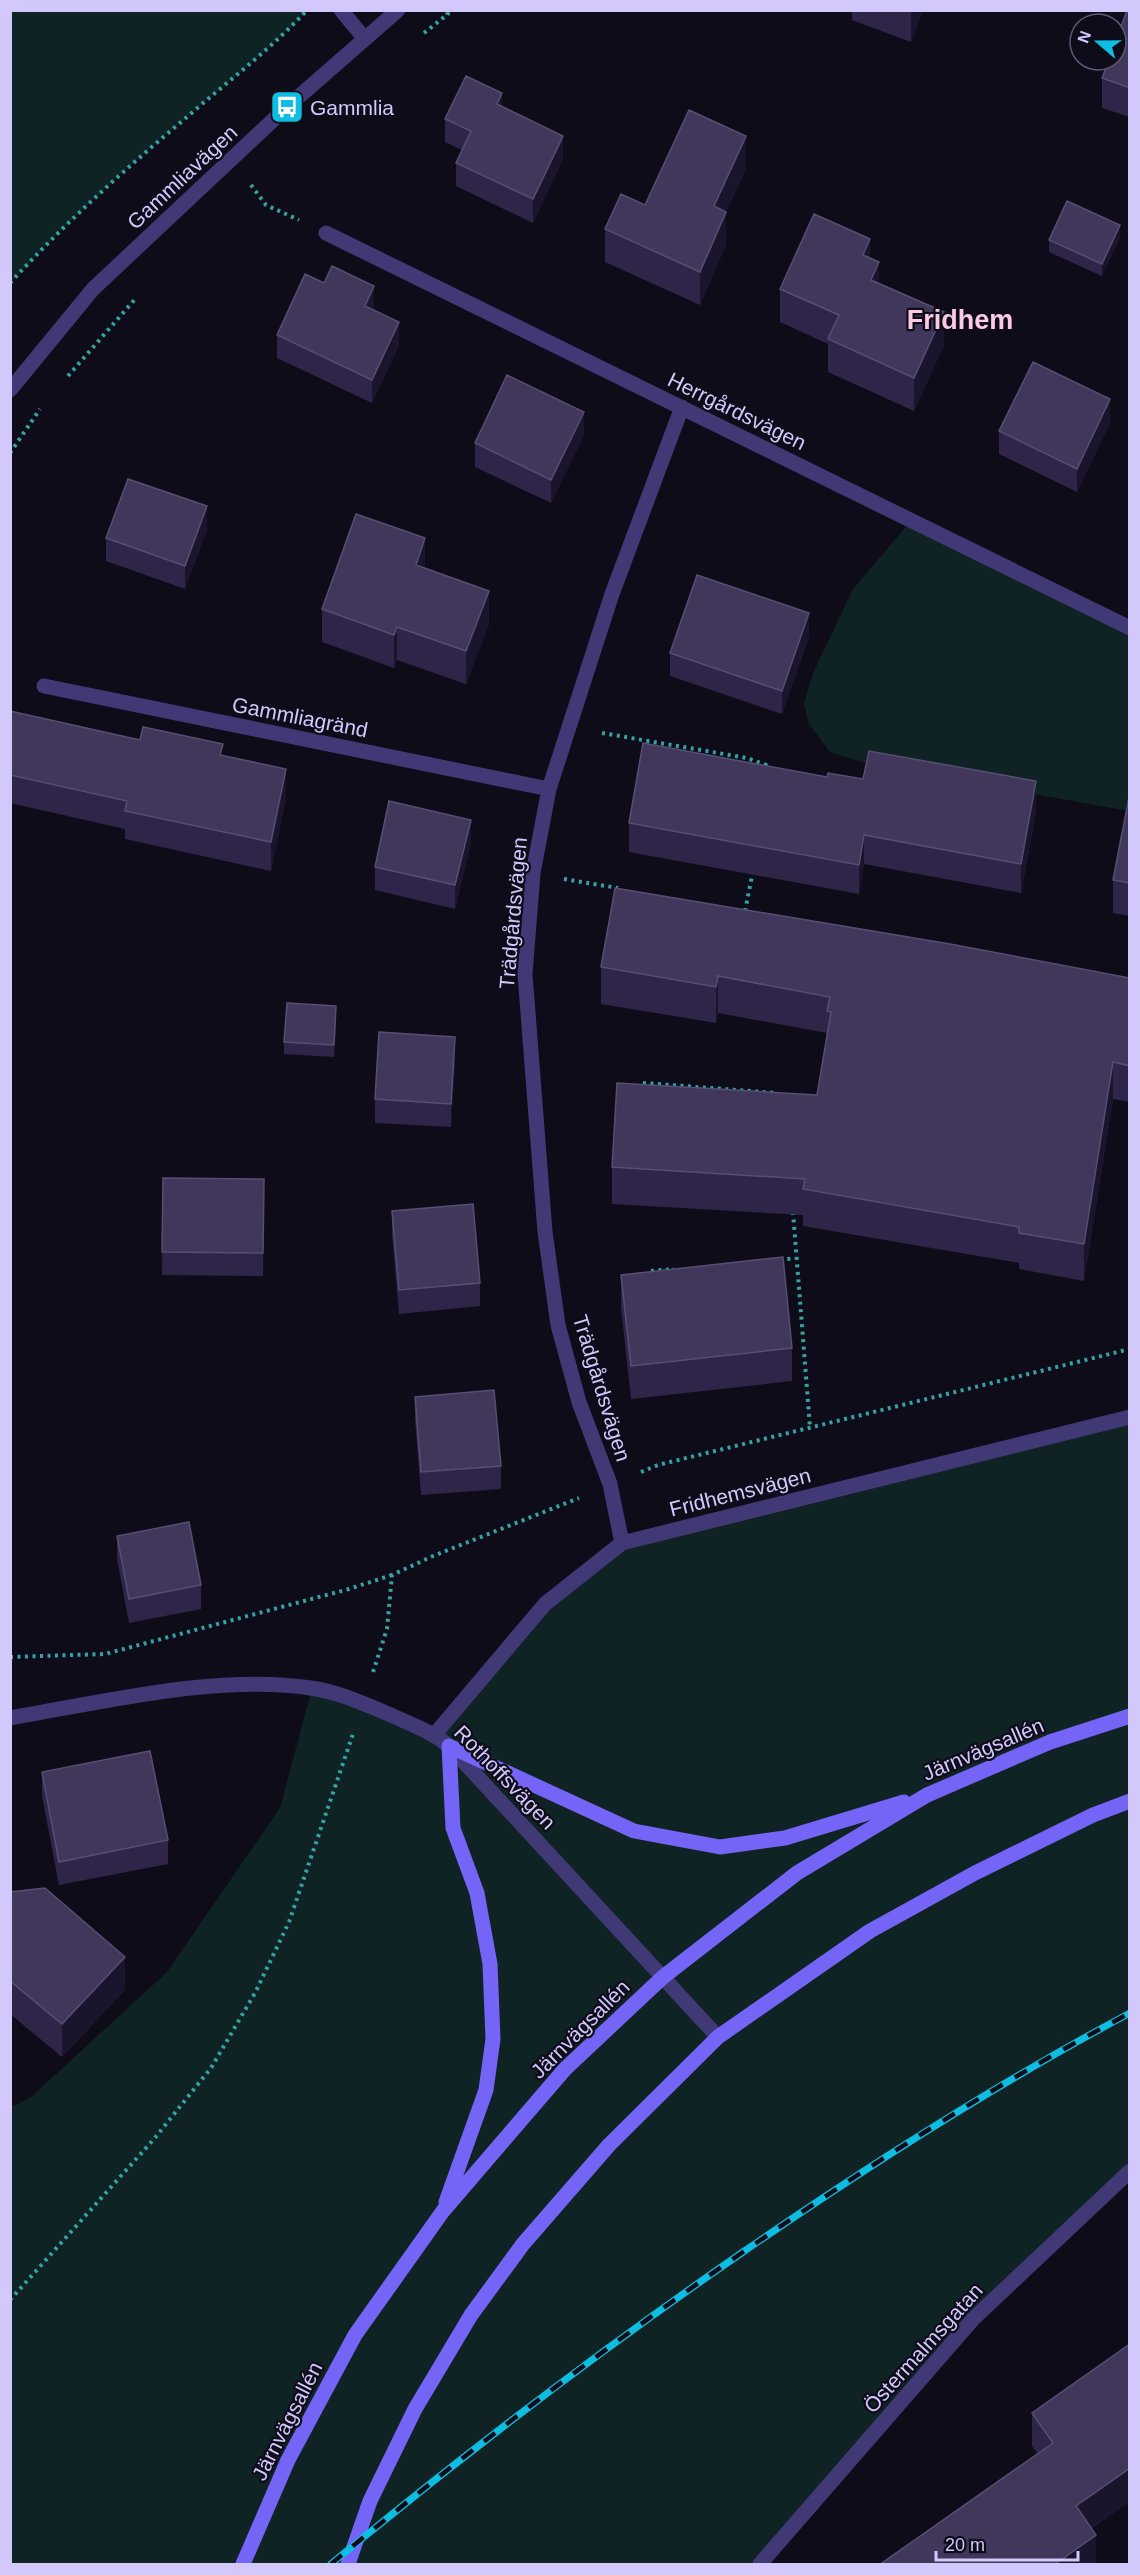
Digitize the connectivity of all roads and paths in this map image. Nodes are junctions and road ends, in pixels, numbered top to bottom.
1 (307, 10) edge
2 (341, 10) edge
3 (398, 10) edge
4 (365, 39) junction
5 (242, 190) dead end
6 (326, 233) joint
7 (10, 283) edge
8 (141, 292) dead end
9 (68, 377) dead end
10 (10, 390) edge
11 (46, 402) dead end
12 (682, 407) junction
13 (10, 453) edge
14 (1130, 628) edge
15 (44, 686) dead end
16 (569, 727) junction
17 (769, 773) edge
18 (549, 789) junction
19 (754, 868) edge
20 (533, 873) junction
21 (627, 890) edge
22 (733, 909) edge
23 (745, 911) junction
24 (756, 914) edge
25 (643, 1083) edge
26 (785, 1100) edge
27 (792, 1210) edge
28 (795, 1258) junction
29 (773, 1260) edge
30 (684, 1268) edge
31 (651, 1271) edge
32 (1130, 1418) edge
33 (810, 1426) dead end
34 (622, 1543) junction
35 (392, 1575) dead end
36 (10, 1657) edge
37 (1130, 1716) edge
38 (10, 1718) edge
39 (435, 1734) junction
40 (450, 1746) junction
41 (927, 1795) junction
42 (1130, 1801) edge
43 (663, 1977) junction
44 (718, 2037) junction
45 (1130, 2171) edge
46 (443, 2211) junction
47 (243, 2565) edge
48 (348, 2565) edge
49 (760, 2565) edge

1 - 7 path
2 - 4 street
3 - 4 street, Gammliavägen
4 - 10 street, Gammliavägen
5 - 6 path
6 - 12 street, Herrgårdsvägen
8 - 9 path
11 - 13 path
12 - 14 street, Herrgårdsvägen
12 - 16 street, Trädgårdsvägen
15 - 18 street, Gammliagränd
16 - 17 path
16 - 18 street, Trädgårdsvägen
18 - 20 street, Trädgårdsvägen
19 - 23 path
20 - 21 path
20 - 34 street, Trädgårdsvägen
22 - 23 path
23 - 24 path
25 - 26 path
27 - 28 path
28 - 29 path
28 - 33 path
30 - 31 path
32 - 34 street, Fridhemsvägen
34 - 39 street, Fridhemsvägen
35 - 36 path
37 - 41 main road, Järnvägsallén
38 - 39 street, Rothoffsvägen
39 - 40 street, Rothoffsvägen
40 - 41 main road
40 - 43 street, Rothoffsvägen
40 - 46 main road
41 - 43 main road, Järnvägsallén
42 - 44 main road
43 - 44 street, Rothoffsvägen
43 - 46 main road, Järnvägsallén
44 - 48 main road
45 - 49 street, Östermalmsgatan
46 - 47 main road, Järnvägsallén

